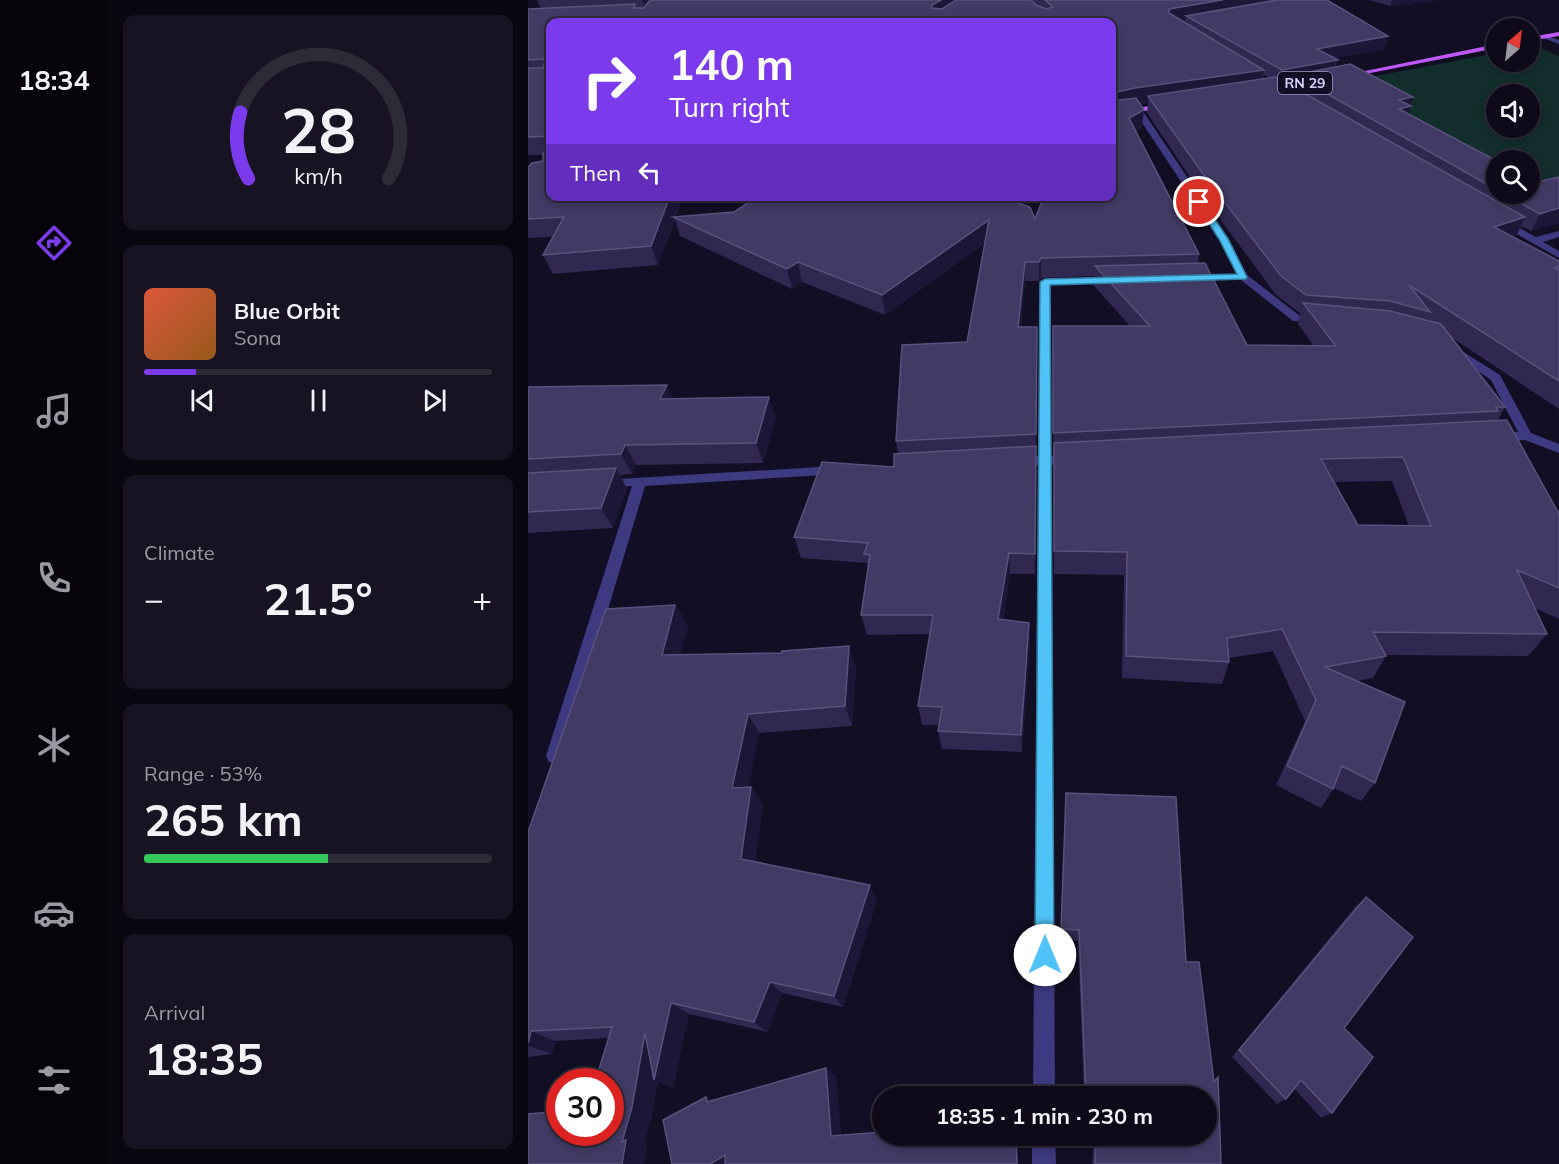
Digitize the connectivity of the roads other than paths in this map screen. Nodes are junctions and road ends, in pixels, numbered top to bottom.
1 (1559, 34) edge
2 (1545, 37) junction
3 (1540, 38) edge
4 (1559, 42) edge
5 (1486, 48) edge
6 (1333, 78) edge
7 (1183, 103) edge
8 (1137, 109) junction
9 (1116, 113) edge
10 (1494, 218) edge
11 (1559, 234) edge
12 (1534, 241) junction
13 (1559, 255) edge
14 (1243, 277) junction
15 (1173, 279) edge
16 (1126, 280) edge
17 (1329, 322) edge
18 (1443, 342) edge
19 (1526, 436) junction
20 (1479, 439) edge
21 (1559, 449) edge
22 (1081, 459) edge
23 (1046, 461) junction
24 (999, 463) edge
25 (855, 470) edge
26 (640, 481) junction
27 (595, 484) edge
28 (550, 774) edge
29 (1044, 1086) edge
30 (1044, 1146) edge
31 (1044, 1164) edge

1 - 2 main road
2 - 3 main road
2 - 4 street
5 - 6 main road, RN 29
7 - 8 main road
8 - 9 main road
8 - 14 street
10 - 12 street
11 - 12 street
12 - 13 street
14 - 15 street
14 - 17 street
16 - 23 street
18 - 19 street
19 - 20 street
19 - 21 street
22 - 23 street
23 - 24 street
23 - 29 street
25 - 26 street
26 - 27 street
26 - 28 street
30 - 31 street

